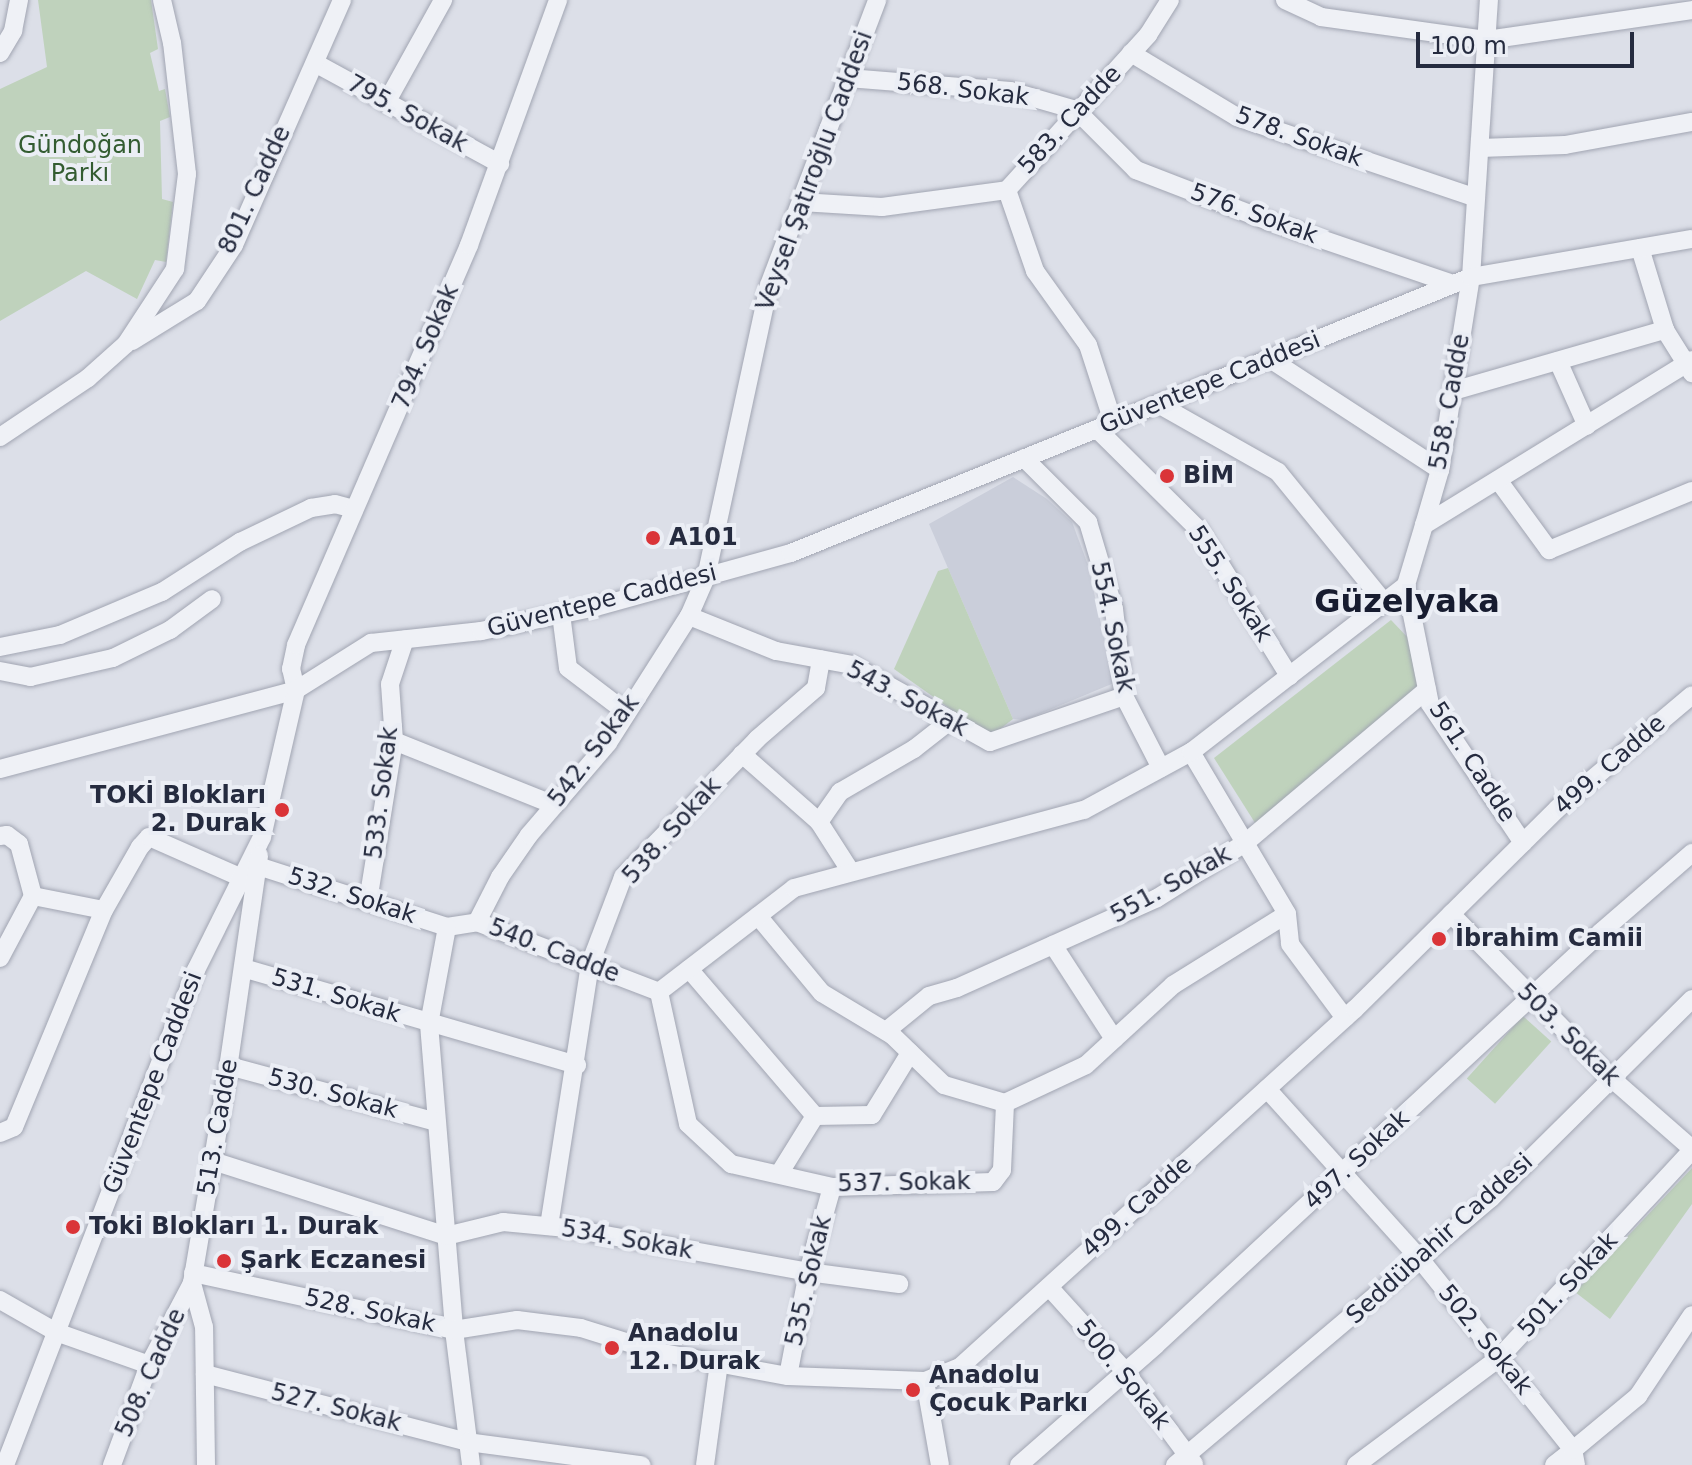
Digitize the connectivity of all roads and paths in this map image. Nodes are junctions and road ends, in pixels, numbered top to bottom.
1 (19, 0) edge
2 (162, 0) edge
3 (342, 0) edge
4 (443, 0) edge
5 (558, 0) edge
6 (877, 0) edge
7 (1170, 0) edge
8 (1489, 0) edge
9 (1291, 1) edge
10 (1692, 10) edge
11 (1487, 40) junction
12 (0, 53) edge
13 (1131, 53) junction
14 (315, 63) junction
15 (848, 78) junction
16 (386, 103) junction
17 (1076, 110) junction
18 (1692, 122) edge
19 (1480, 148) junction
20 (500, 164) junction
21 (1007, 190) junction
22 (1476, 198) junction
23 (801, 202) junction
24 (1692, 239) edge
25 (1640, 248) junction
26 (1471, 277) junction
27 (1453, 284) junction
28 (1665, 330) junction
29 (126, 344) junction
30 (1270, 359) junction
31 (1558, 361) junction
32 (1690, 366) edge
33 (1453, 391) junction
34 (1158, 404) junction
35 (1105, 426) junction
36 (1587, 426) junction
37 (0, 437) edge
38 (1024, 458) junction
39 (1440, 470) junction
40 (1498, 480) junction
41 (1692, 491) edge
42 (354, 509) junction
43 (1424, 525) junction
44 (706, 577) junction
45 (1406, 585) junction
46 (212, 599) dead end
47 (1384, 602) junction
48 (561, 614) junction
49 (689, 616) junction
50 (405, 639) junction
51 (0, 647) edge
52 (821, 659) junction
53 (0, 671) edge
54 (1289, 676) junction
55 (296, 690) junction
56 (1427, 690) junction
57 (1692, 695) edge
58 (1124, 696) junction
59 (627, 713) junction
60 (951, 720) junction
61 (394, 741) junction
62 (1191, 752) junction
63 (742, 754) junction
64 (1161, 768) junction
65 (0, 769) edge
66 (554, 805) junction
67 (819, 822) junction
68 (0, 836) edge
69 (262, 837) junction
70 (1245, 843) junction
71 (1523, 843) junction
72 (1692, 853) edge
73 (258, 866) junction
74 (851, 872) junction
75 (242, 878) junction
76 (33, 896) junction
77 (368, 901) junction
78 (104, 910) junction
79 (1287, 914) junction
80 (1451, 914) junction
81 (758, 916) junction
82 (477, 922) junction
83 (447, 927) junction
84 (1053, 945) junction
85 (0, 958) edge
86 (590, 964) junction
87 (243, 968) junction
88 (689, 969) junction
89 (659, 992) junction
90 (1530, 998) junction
91 (1692, 999) edge
92 (1345, 1018) junction
93 (429, 1024) junction
94 (886, 1031) junction
95 (1114, 1039) junction
96 (910, 1053) junction
97 (577, 1065) junction
98 (229, 1066) junction
99 (1611, 1078) junction
100 (1267, 1089) junction
101 (1005, 1103) junction
102 (815, 1116) junction
103 (437, 1122) junction
104 (0, 1133) edge
105 (1692, 1149) edge
106 (213, 1161) junction
107 (779, 1174) junction
108 (1342, 1174) junction
109 (832, 1187) junction
110 (549, 1226) junction
111 (446, 1236) junction
112 (1420, 1259) junction
113 (808, 1272) junction
114 (192, 1278) junction
115 (899, 1284) dead end
116 (1049, 1287) junction
117 (0, 1300) edge
118 (1692, 1315) edge
119 (454, 1330) junction
120 (56, 1332) junction
121 (1499, 1358) junction
122 (719, 1363) junction
123 (149, 1365) junction
124 (1125, 1371) junction
125 (205, 1374) junction
126 (788, 1376) junction
127 (925, 1381) junction
128 (468, 1442) junction
129 (1574, 1457) edge
130 (1186, 1462) edge
131 (5, 1465) edge
132 (112, 1465) edge
133 (206, 1465) edge
134 (471, 1465) edge
135 (641, 1465) edge
136 (705, 1465) edge
137 (940, 1465) edge
138 (1019, 1465) edge
139 (1356, 1465) edge
140 (1554, 1465) edge

1 - 12 street
2 - 29 street
3 - 14 street, 801. Cadde
4 - 16 street
5 - 20 street, 794. Sokak
6 - 15 street, Veysel Şatıroğlu Caddesi
7 - 13 street, 583. Cadde
8 - 11 street, 558. Cadde
9 - 11 street
10 - 11 street
11 - 19 street, 558. Cadde
13 - 17 street, 583. Cadde
13 - 22 street, 578. Sokak
14 - 16 street, 795. Sokak
14 - 29 street, 801. Cadde
15 - 17 street, 568. Sokak
15 - 23 street, Veysel Şatıroğlu Caddesi
16 - 20 street, 795. Sokak
17 - 21 street, 583. Cadde
17 - 27 street, 576. Sokak
18 - 19 street
19 - 22 street, 558. Cadde
20 - 42 street, 794. Sokak
21 - 23 street, 583. Cadde
21 - 35 street
22 - 26 street, 558. Cadde
23 - 44 street, Veysel Şatıroğlu Caddesi
24 - 25 street, Güventepe Caddesi
25 - 26 street, Güventepe Caddesi
25 - 28 street
26 - 27 street, Güventepe Caddesi
26 - 33 street, 558. Cadde
27 - 30 street, Güventepe Caddesi
28 - 31 street
28 - 32 street
29 - 37 street
30 - 34 street, Güventepe Caddesi
30 - 39 street
31 - 33 street
31 - 36 street
32 - 36 street
33 - 39 street, 558. Cadde
34 - 35 street, Güventepe Caddesi
34 - 47 street
35 - 38 street, Güventepe Caddesi
35 - 54 street, 555. Sokak
36 - 40 street
38 - 44 street, Güventepe Caddesi
38 - 58 street, 554. Sokak
39 - 43 street, 558. Cadde
40 - 41 street
40 - 43 street
42 - 51 street
42 - 55 street, 794. Sokak
43 - 45 street, 558. Cadde
44 - 48 street, Güventepe Caddesi
44 - 49 street, 542. Sokak
45 - 47 street
45 - 56 street, 561. Cadde
46 - 53 street
47 - 54 street
48 - 50 street, Güventepe Caddesi
48 - 59 street
49 - 52 street, 543. Sokak
49 - 59 street, 542. Sokak
50 - 55 street, Güventepe Caddesi
50 - 61 street, 533. Sokak
52 - 60 street, 543. Sokak
52 - 63 street, 538. Sokak
54 - 62 street
55 - 65 street
55 - 69 street, Güventepe Caddesi
56 - 70 street, 551. Sokak
56 - 71 street, 561. Cadde
57 - 71 street, 499. Cadde
58 - 60 street, 543. Sokak
58 - 64 street, 554. Sokak
59 - 66 street, 542. Sokak
60 - 67 street
61 - 66 street
61 - 77 street, 533. Sokak
62 - 64 street
62 - 70 street
63 - 67 street
63 - 86 street, 538. Sokak
64 - 74 street
66 - 82 street, 542. Sokak
67 - 74 street
68 - 76 street
69 - 73 street, 513. Cadde
69 - 75 street, Güventepe Caddesi
70 - 79 street
70 - 84 street, 551. Sokak
71 - 80 street, 499. Cadde
72 - 90 street, 497. Sokak
73 - 77 street, 532. Sokak
73 - 87 street, 513. Cadde
74 - 81 street
75 - 78 street
75 - 120 street, Güventepe Caddesi
76 - 78 street
76 - 85 street
77 - 83 street, 532. Sokak
78 - 104 street
79 - 92 street
79 - 95 street
80 - 90 street, 503. Sokak
80 - 92 street, 499. Cadde
81 - 88 street
81 - 94 street
82 - 83 street, 540. Cadde
82 - 86 street, 540. Cadde
83 - 93 street
84 - 94 street, 551. Sokak
84 - 95 street
86 - 89 street, 540. Cadde
86 - 97 street, 538. Sokak
87 - 93 street, 531. Sokak
87 - 98 street, 513. Cadde
88 - 89 street
88 - 102 street
89 - 107 street, 537. Sokak
90 - 99 street, 503. Sokak
90 - 108 street, 497. Sokak
91 - 99 street, Seddübahir Caddesi
92 - 100 street, 499. Cadde
93 - 97 street, 531. Sokak
93 - 103 street
94 - 96 street
95 - 101 street
96 - 101 street
96 - 102 street
97 - 110 street, 538. Sokak
98 - 103 street, 530. Sokak
98 - 106 street, 513. Cadde
99 - 105 street, 503. Sokak
99 - 112 street, Seddübahir Caddesi
100 - 108 street, 502. Sokak
100 - 116 street, 499. Cadde
101 - 109 street, 537. Sokak
102 - 107 street
103 - 111 street
105 - 121 street, 501. Sokak
106 - 111 street
106 - 114 street, 513. Cadde
107 - 109 street, 537. Sokak
108 - 112 street, 502. Sokak
108 - 124 street, 497. Sokak
109 - 113 street, 535. Sokak
110 - 111 street, 534. Sokak
110 - 113 street, 534. Sokak
111 - 119 street
112 - 121 street, 502. Sokak
112 - 130 street, Seddübahir Caddesi
113 - 115 street, 534. Sokak
113 - 126 street, 535. Sokak
114 - 119 street, 528. Sokak
114 - 123 street, 508. Cadde
114 - 125 street, 513. Cadde
116 - 124 street, 500. Sokak
116 - 127 street, 499. Cadde
117 - 120 street
118 - 129 street
119 - 122 street, 499. Cadde
119 - 128 street
120 - 123 street
120 - 131 street, Güventepe Caddesi
121 - 129 street, 502. Sokak
121 - 139 street, 501. Sokak
122 - 126 street, 499. Cadde
122 - 136 street
123 - 132 street, 508. Cadde
124 - 130 street, 500. Sokak
124 - 138 street, 497. Sokak
125 - 128 street, 527. Sokak
125 - 133 street, 513. Cadde
126 - 127 street, 499. Cadde
127 - 137 street
128 - 134 street
128 - 135 street
129 - 140 street

